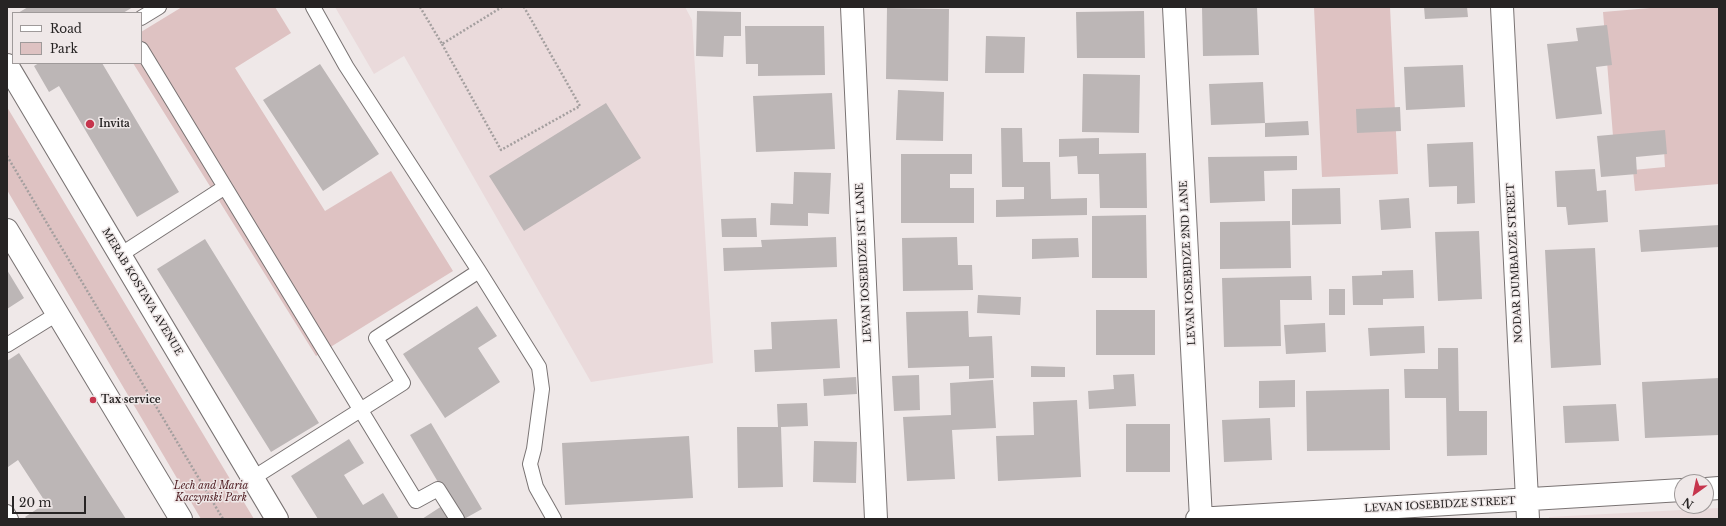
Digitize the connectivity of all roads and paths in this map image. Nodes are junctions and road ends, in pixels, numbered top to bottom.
1 (159, 7) edge
2 (313, 7) edge
3 (420, 7) edge
4 (502, 7) edge
5 (524, 7) edge
6 (852, 7) edge
7 (1174, 7) edge
8 (1502, 7) edge
9 (142, 17) edge
10 (442, 44) junction
11 (142, 51) edge
12 (7, 65) edge
13 (7, 156) edge
14 (224, 186) junction
15 (7, 230) edge
16 (120, 255) junction
17 (480, 271) junction
18 (57, 314) junction
19 (7, 345) edge
20 (360, 409) junction
21 (253, 478) junction
22 (1674, 491) edge
23 (1528, 509) edge
24 (7, 512) edge
25 (11, 519) edge
26 (181, 519) edge
27 (223, 519) edge
28 (277, 519) edge
29 (457, 519) edge
30 (554, 519) edge
31 (876, 519) edge
32 (1198, 519) edge
33 (1201, 519) edge

1 - 9 lane
2 - 17 lane
3 - 10 path
4 - 10 path
5 - 10 path
6 - 31 street, LEVAN IOSEBIDZE 1ST LANE
7 - 33 street, LEVAN IOSEBIDZE 2ND LANE
8 - 23 street, NODAR DUMBADZE STREET
11 - 14 lane
12 - 16 street, MERAB KOSTAVA AVENUE
13 - 27 path
14 - 16 lane
14 - 20 lane
15 - 18 street
16 - 21 street, MERAB KOSTAVA AVENUE
17 - 20 lane
17 - 30 lane
18 - 19 lane
18 - 26 street
20 - 21 lane
20 - 29 lane
21 - 28 street, MERAB KOSTAVA AVENUE
22 - 23 street, LEVAN IOSEBIDZE STREET
23 - 33 street, LEVAN IOSEBIDZE STREET
24 - 25 lane
32 - 33 street, LEVAN IOSEBIDZE STREET

